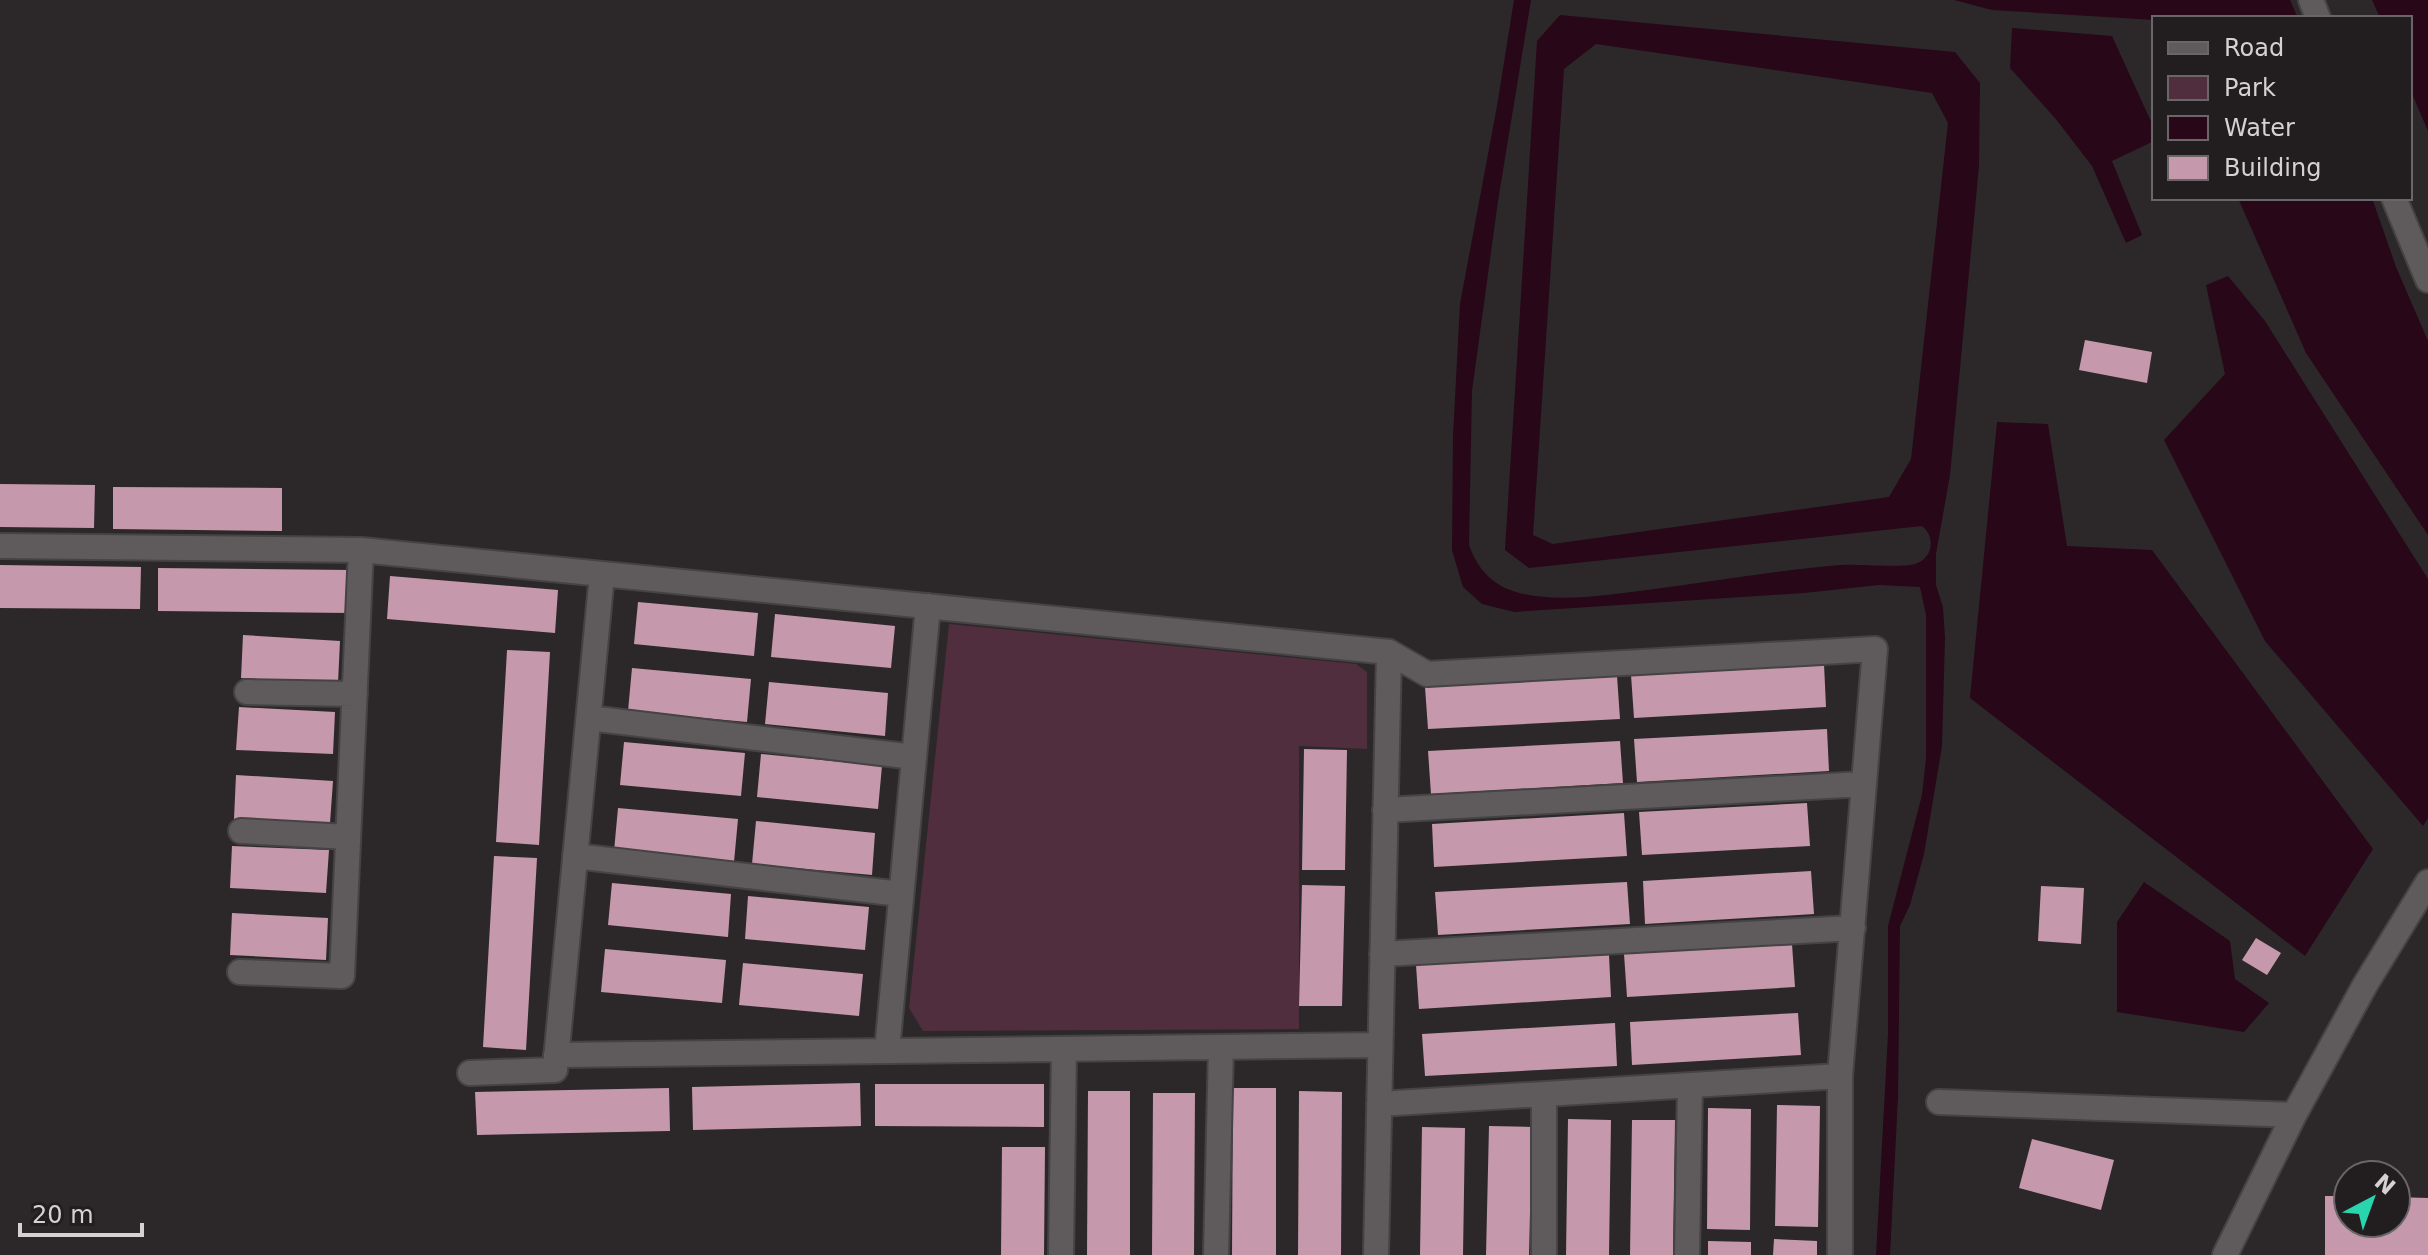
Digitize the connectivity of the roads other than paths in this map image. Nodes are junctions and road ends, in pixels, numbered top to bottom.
1 (2395, 200) edge
2 (2428, 280) edge
3 (0, 546) edge
4 (361, 550) junction
5 (602, 574) junction
6 (928, 606) junction
7 (1389, 652) junction
8 (247, 692) dead end
9 (355, 694) junction
10 (589, 718) junction
11 (914, 757) junction
12 (1864, 784) junction
13 (1385, 810) junction
14 (241, 831) dead end
15 (348, 837) junction
16 (575, 856) junction
17 (2428, 882) edge
18 (901, 894) junction
19 (1853, 928) junction
20 (1382, 954) junction
21 (240, 972) dead end
22 (1380, 1045) junction
23 (1221, 1047) junction
24 (1064, 1049) junction
25 (887, 1051) junction
26 (556, 1055) junction
27 (470, 1073) dead end
28 (1840, 1076) junction
29 (1690, 1085) junction
30 (1544, 1095) junction
31 (1939, 1102) dead end
32 (1379, 1104) junction
33 (2294, 1115) junction
34 (1061, 1255) edge
35 (1216, 1255) edge
36 (1376, 1255) edge
37 (1544, 1255) edge
38 (1687, 1255) edge
39 (1840, 1255) edge
40 (2225, 1255) edge

1 - 2 street
3 - 4 street
4 - 5 street
4 - 9 street
5 - 6 street
5 - 10 street
6 - 7 street
6 - 11 street
7 - 12 street
7 - 13 street
8 - 9 street
9 - 15 street
10 - 11 street
10 - 16 street
11 - 18 street
12 - 13 street
12 - 19 street
13 - 20 street
14 - 15 street
15 - 21 street
16 - 18 street
16 - 26 street
17 - 33 street
18 - 25 street
19 - 20 street
19 - 28 street
20 - 22 street
22 - 23 street
22 - 32 street
23 - 24 street
23 - 35 street
24 - 25 street
24 - 34 street
25 - 26 street
26 - 27 street
28 - 29 street
28 - 39 street
29 - 30 street
29 - 38 street
30 - 32 street
30 - 37 street
31 - 33 street
32 - 36 street
33 - 40 street

